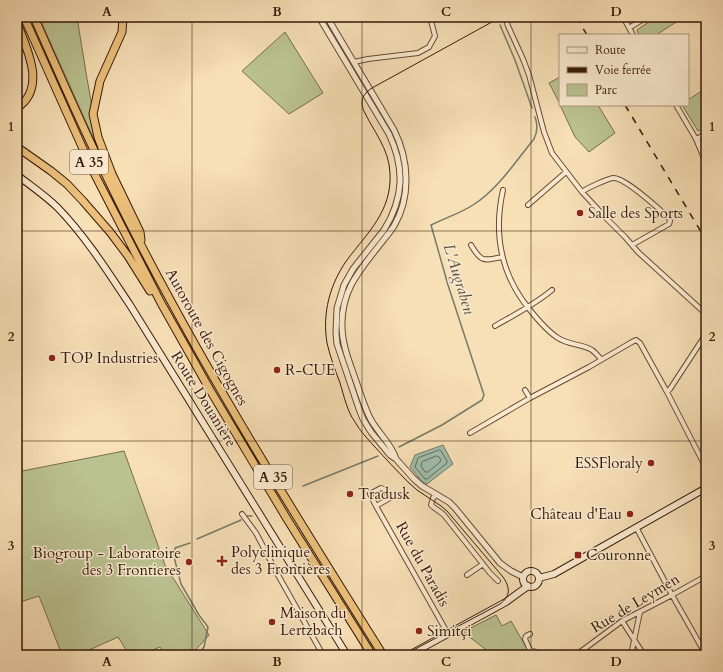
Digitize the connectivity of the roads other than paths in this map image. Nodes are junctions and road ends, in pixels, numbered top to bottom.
1 (24, 17) edge
2 (34, 17) edge
3 (124, 17) edge
4 (320, 17) edge
5 (327, 17) edge
6 (430, 17) edge
7 (505, 17) edge
8 (623, 17) edge
9 (646, 17) edge
10 (17, 23) edge
11 (629, 28) junction
12 (632, 34) edge
13 (354, 62) junction
14 (677, 106) edge
15 (17, 108) edge
16 (706, 134) edge
17 (696, 139) junction
18 (17, 147) edge
19 (706, 147) edge
20 (706, 150) edge
21 (702, 155) junction
22 (706, 163) edge
23 (566, 172) junction
24 (17, 175) edge
25 (503, 190) dead end
26 (582, 192) junction
27 (528, 205) dead end
28 (471, 245) dead end
29 (632, 245) junction
30 (141, 246) junction
31 (502, 257) junction
32 (552, 290) dead end
33 (161, 303) junction
34 (528, 308) junction
35 (706, 314) edge
36 (495, 326) dead end
37 (706, 334) edge
38 (601, 359) junction
39 (525, 390) dead end
40 (667, 392) junction
41 (530, 398) junction
42 (470, 432) dead end
43 (396, 459) junction
44 (706, 468) edge
45 (706, 488) edge
46 (436, 496) junction
47 (376, 506) junction
48 (242, 514) dead end
49 (636, 527) junction
50 (483, 564) junction
51 (467, 575) dead end
52 (706, 576) edge
53 (523, 577) junction
54 (539, 578) junction
55 (498, 581) dead end
56 (528, 586) junction
57 (672, 595) junction
58 (640, 612) junction
59 (622, 621) junction
60 (448, 634) junction
61 (530, 634) dead end
62 (634, 640) junction
63 (419, 652) edge
64 (323, 655) edge
65 (347, 655) edge
66 (372, 655) edge
67 (383, 655) edge
68 (409, 655) edge
69 (545, 655) edge
70 (579, 655) edge
71 (630, 655) edge
72 (644, 655) edge
73 (706, 655) edge

1 - 33 highway, Autoroute des Cigognes / A 35
2 - 30 highway, Autoroute des Cigognes / A 35
3 - 30 highway
4 - 43 street
5 - 13 street
6 - 13 street
7 - 23 street
8 - 11 street
9 - 11 street
10 - 15 highway
11 - 12 street
13 - 43 street
14 - 17 street
16 - 17 street
17 - 19 street
17 - 21 street
18 - 33 highway
20 - 21 street
21 - 22 street
23 - 26 street
23 - 27 street
24 - 65 main road, Route Douanière
25 - 31 street
26 - 29 street
26 - 29 street
28 - 31 street
29 - 35 street
30 - 67 highway, Autoroute des Cigognes / A 35
31 - 34 street
32 - 34 street
33 - 66 highway, Autoroute des Cigognes / A 35
34 - 36 street
34 - 38 street
37 - 40 street
38 - 40 street
38 - 41 street
39 - 41 street
40 - 44 street
41 - 42 street
43 - 46 street
45 - 49 main road
46 - 50 street
46 - 53 street
47 - 47 street, Rue du Paradis
47 - 60 street, Rue du Paradis
48 - 64 street
49 - 54 main road
49 - 57 street
50 - 51 street
50 - 55 street
52 - 57 street, Rue de Leymen
53 - 54 main road
53 - 56 main road
54 - 56 main road
56 - 60 main road
57 - 58 street, Rue de Leymen
57 - 73 street
58 - 59 street, Rue de Leymen
58 - 62 street
59 - 62 street
59 - 70 street, Rue de Leymen
60 - 63 main road
61 - 69 street
62 - 71 street
62 - 72 street
63 - 68 main road

